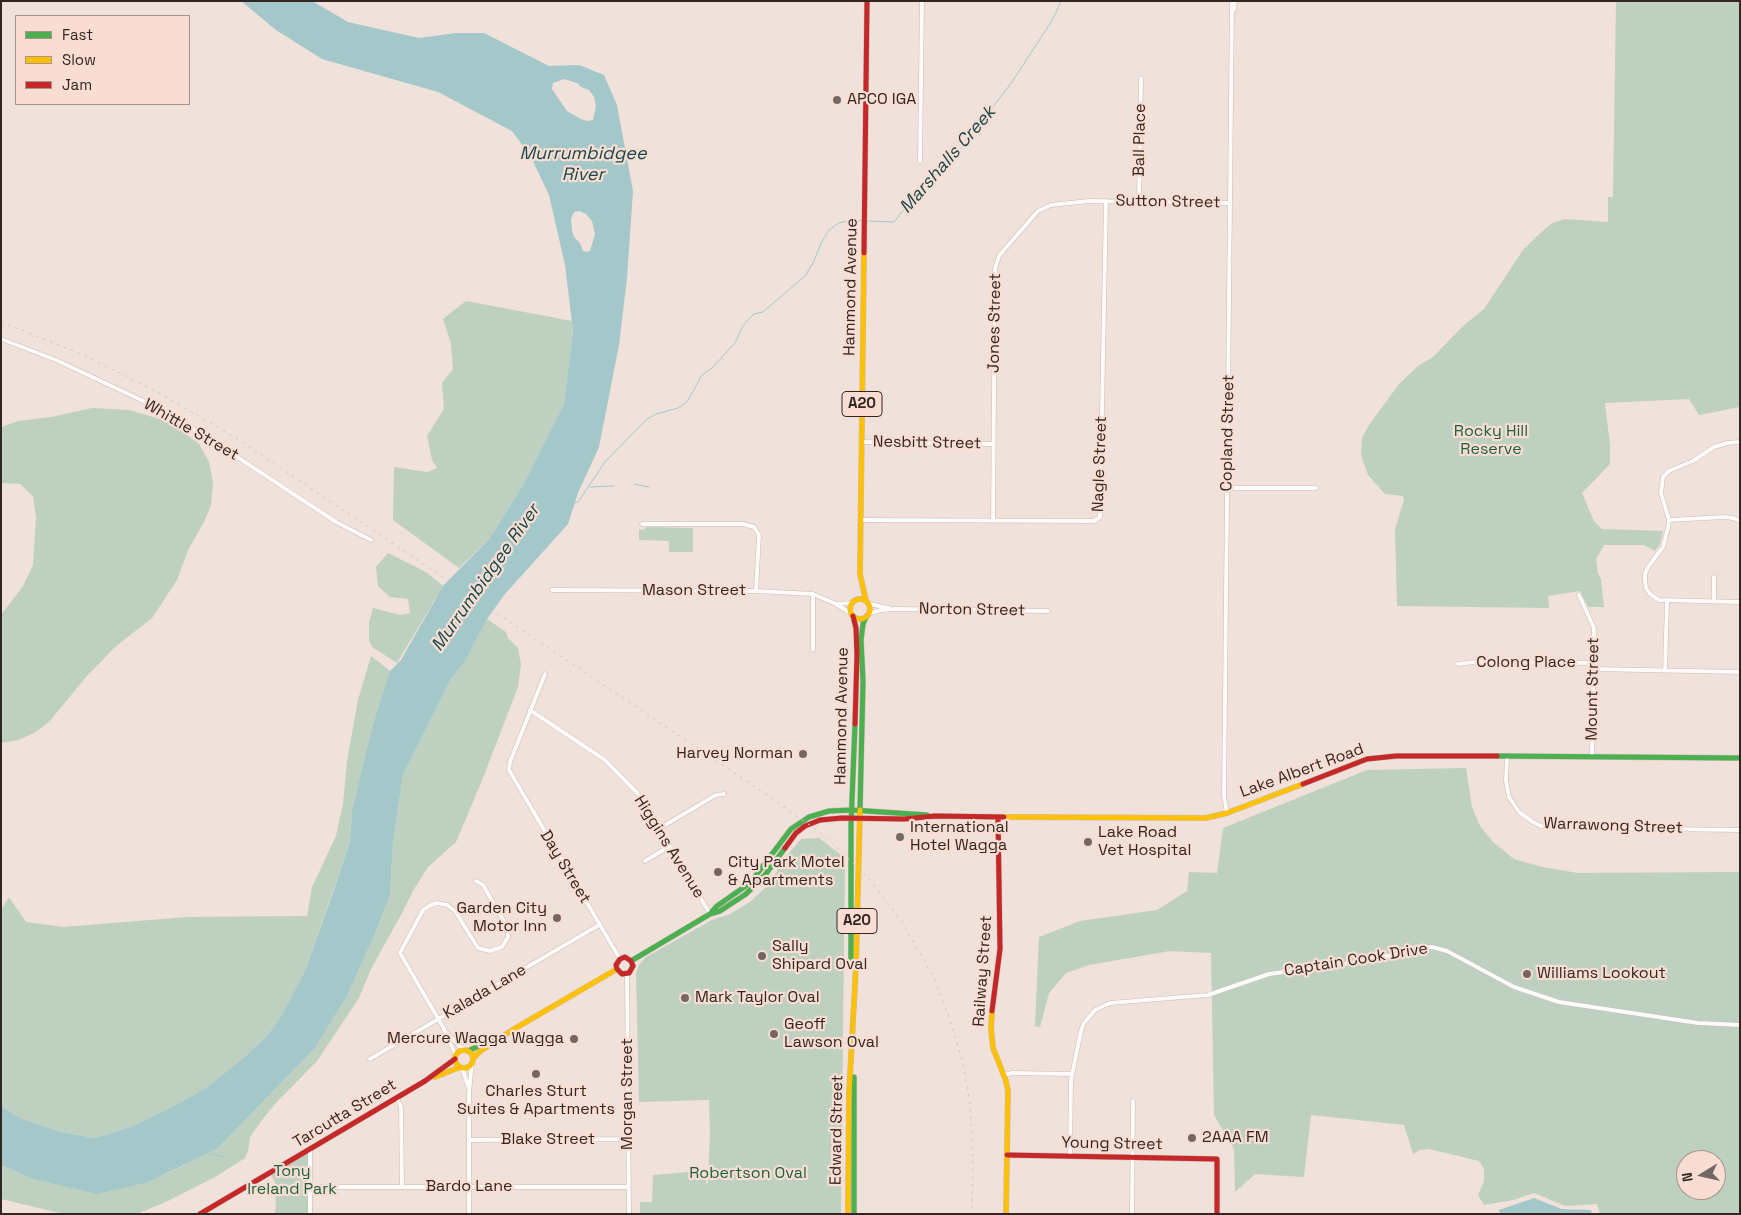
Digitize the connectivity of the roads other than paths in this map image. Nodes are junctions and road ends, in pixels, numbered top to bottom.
1 (867, 1) edge
2 (922, 1) edge
3 (1233, 1) edge
4 (1141, 78) dead end
5 (920, 160) dead end
6 (1106, 201) junction
7 (1139, 201) junction
8 (1230, 203) junction
9 (1, 339) edge
10 (861, 442) junction
11 (1740, 442) edge
12 (993, 444) junction
13 (1227, 488) junction
14 (1316, 488) dead end
15 (860, 520) junction
16 (993, 520) junction
17 (1669, 520) junction
18 (1740, 521) edge
19 (642, 524) dead end
20 (371, 540) dead end
21 (860, 574) junction
22 (1714, 577) dead end
23 (552, 590) dead end
24 (756, 591) junction
25 (813, 594) junction
26 (1579, 595) dead end
27 (1667, 601) junction
28 (853, 602) junction
29 (1714, 602) junction
30 (1740, 602) edge
31 (834, 603) junction
32 (867, 603) junction
33 (896, 609) junction
34 (1048, 610) dead end
35 (852, 615) junction
36 (867, 615) junction
37 (813, 650) dead end
38 (1594, 663) junction
39 (1458, 664) dead end
40 (1594, 669) junction
41 (1665, 671) junction
42 (1740, 672) edge
43 (545, 674) dead end
44 (530, 710) junction
45 (1507, 756) junction
46 (1592, 756) junction
47 (1740, 758) edge
48 (724, 794) dead end
49 (852, 810) junction
50 (860, 810) junction
51 (1227, 812) junction
52 (935, 816) junction
53 (998, 817) junction
54 (851, 818) junction
55 (860, 818) junction
56 (660, 828) junction
57 (1740, 830) edge
58 (670, 846) junction
59 (645, 861) dead end
60 (476, 881) dead end
61 (736, 893) junction
62 (740, 899) junction
63 (730, 901) junction
64 (710, 914) junction
65 (599, 925) junction
66 (620, 959) junction
67 (631, 961) junction
68 (617, 969) junction
69 (627, 974) junction
70 (438, 1019) junction
71 (853, 1024) junction
72 (1740, 1025) edge
73 (443, 1027) junction
74 (514, 1029) junction
75 (852, 1047) junction
76 (466, 1050) junction
77 (455, 1058) junction
78 (370, 1059) dead end
79 (473, 1061) junction
80 (461, 1067) junction
81 (1072, 1074) junction
82 (1004, 1075) junction
83 (425, 1081) junction
84 (469, 1093) junction
85 (397, 1098) junction
86 (1133, 1101) dead end
87 (628, 1139) junction
88 (469, 1140) junction
89 (310, 1149) junction
90 (1007, 1155) junction
91 (1070, 1156) junction
92 (1132, 1157) junction
93 (402, 1186) junction
94 (469, 1186) junction
95 (310, 1187) junction
96 (628, 1187) junction
97 (200, 1214) edge
98 (310, 1214) edge
99 (469, 1214) edge
100 (629, 1214) edge
101 (848, 1214) edge
102 (854, 1214) edge
103 (1006, 1214) edge
104 (1132, 1214) edge
105 (1217, 1214) edge

1 - 10 main road, Hammond Avenue / A20
2 - 5 street
3 - 8 street, Copland Street
4 - 7 street, Ball Place
6 - 7 street, Sutton Street
6 - 12 street, Jones Street
6 - 16 street, Nagle Street
7 - 8 street, Sutton Street
8 - 13 street, Copland Street
9 - 20 street, Whittle Street
10 - 12 street, Nesbitt Street
10 - 15 main road, Hammond Avenue / A20
11 - 17 street
12 - 16 street, Jones Street
13 - 14 street
13 - 51 street, Copland Street
15 - 16 street, Nagle Street
15 - 21 main road, Hammond Avenue / A20
17 - 18 street
17 - 27 street
19 - 24 street
21 - 28 main road, Hammond Avenue / A20
21 - 32 main road, Hammond Avenue / A20
22 - 29 street
23 - 24 street, Mason Street
24 - 25 street, Mason Street
25 - 31 street, Mason Street
25 - 37 street
26 - 38 street, Mount Street
27 - 29 street
27 - 41 street
28 - 31 street, Mason Street
28 - 32 main road
28 - 35 main road, A20
29 - 30 street
31 - 35 street, Mason Street
32 - 33 street, Norton Street
32 - 36 main road, A20
33 - 34 street, Norton Street
33 - 36 street, Norton Street
35 - 36 main road
35 - 49 main road, Hammond Avenue / A20
36 - 50 main road, Hammond Avenue / A20
38 - 39 street, Colong Place
38 - 40 street, Mount Street
40 - 41 street
40 - 46 street, Mount Street
41 - 42 street
43 - 44 street
44 - 56 street, Higgins Avenue
44 - 65 street, Day Street
45 - 46 main road, Lake Albert Road
45 - 51 main road, Lake Albert Road
45 - 57 street, Warrawong Street
46 - 47 main road, Lake Albert Road
48 - 56 street
49 - 50 main road, Lake Albert Road
49 - 54 main road, Hammond Avenue / A20
49 - 61 main road
50 - 52 main road, Lake Albert Road
50 - 55 main road, Hammond Avenue / A20
51 - 53 main road, Lake Albert Road
52 - 53 main road, Lake Albert Road
52 - 55 main road, Lake Albert Road
53 - 82 main road, Railway Street
54 - 55 main road, Lake Albert Road
54 - 62 main road
54 - 71 main road, Edward Street / A20
55 - 71 main road, Edward Street / A20
56 - 58 street, Higgins Avenue
58 - 59 street
58 - 64 street, Higgins Avenue
60 - 70 street
61 - 62 main road
61 - 63 main road
62 - 63 main road
63 - 64 main road
64 - 67 main road
65 - 66 street, Day Street
65 - 70 street, Kalada Lane
66 - 67 main road
66 - 68 main road
67 - 69 main road
68 - 69 main road
68 - 74 main road
69 - 87 street, Morgan Street
70 - 73 street
70 - 78 street, Kalada Lane
71 - 75 main road, Edward Street / A20
72 - 81 street, Captain Cook Drive
73 - 76 street
73 - 77 street
74 - 76 main road
74 - 79 main road
75 - 101 main road, Edward Street / A20
75 - 102 main road, Edward Street / A20
76 - 77 main road
76 - 79 main road
77 - 80 main road
77 - 83 main road, Tarcutta Street
79 - 80 main road
79 - 84 street
80 - 83 main road, Tarcutta Street
80 - 84 street
81 - 82 street
81 - 91 street, Captain Cook Drive
82 - 90 main road, Railway Street
83 - 85 main road, Tarcutta Street
84 - 88 street
85 - 89 main road, Tarcutta Street
85 - 93 street
86 - 92 street
87 - 88 street, Blake Street
87 - 96 street, Morgan Street
88 - 94 street
89 - 95 street
89 - 97 main road, Tarcutta Street
90 - 91 main road, Young Street
90 - 103 main road, Railway Street
91 - 92 main road, Young Street
92 - 104 street
92 - 105 main road, Young Street
93 - 94 street, Bardo Lane
93 - 95 street, Bardo Lane
94 - 96 street, Bardo Lane
94 - 99 street
95 - 98 street
96 - 100 street, Morgan Street

